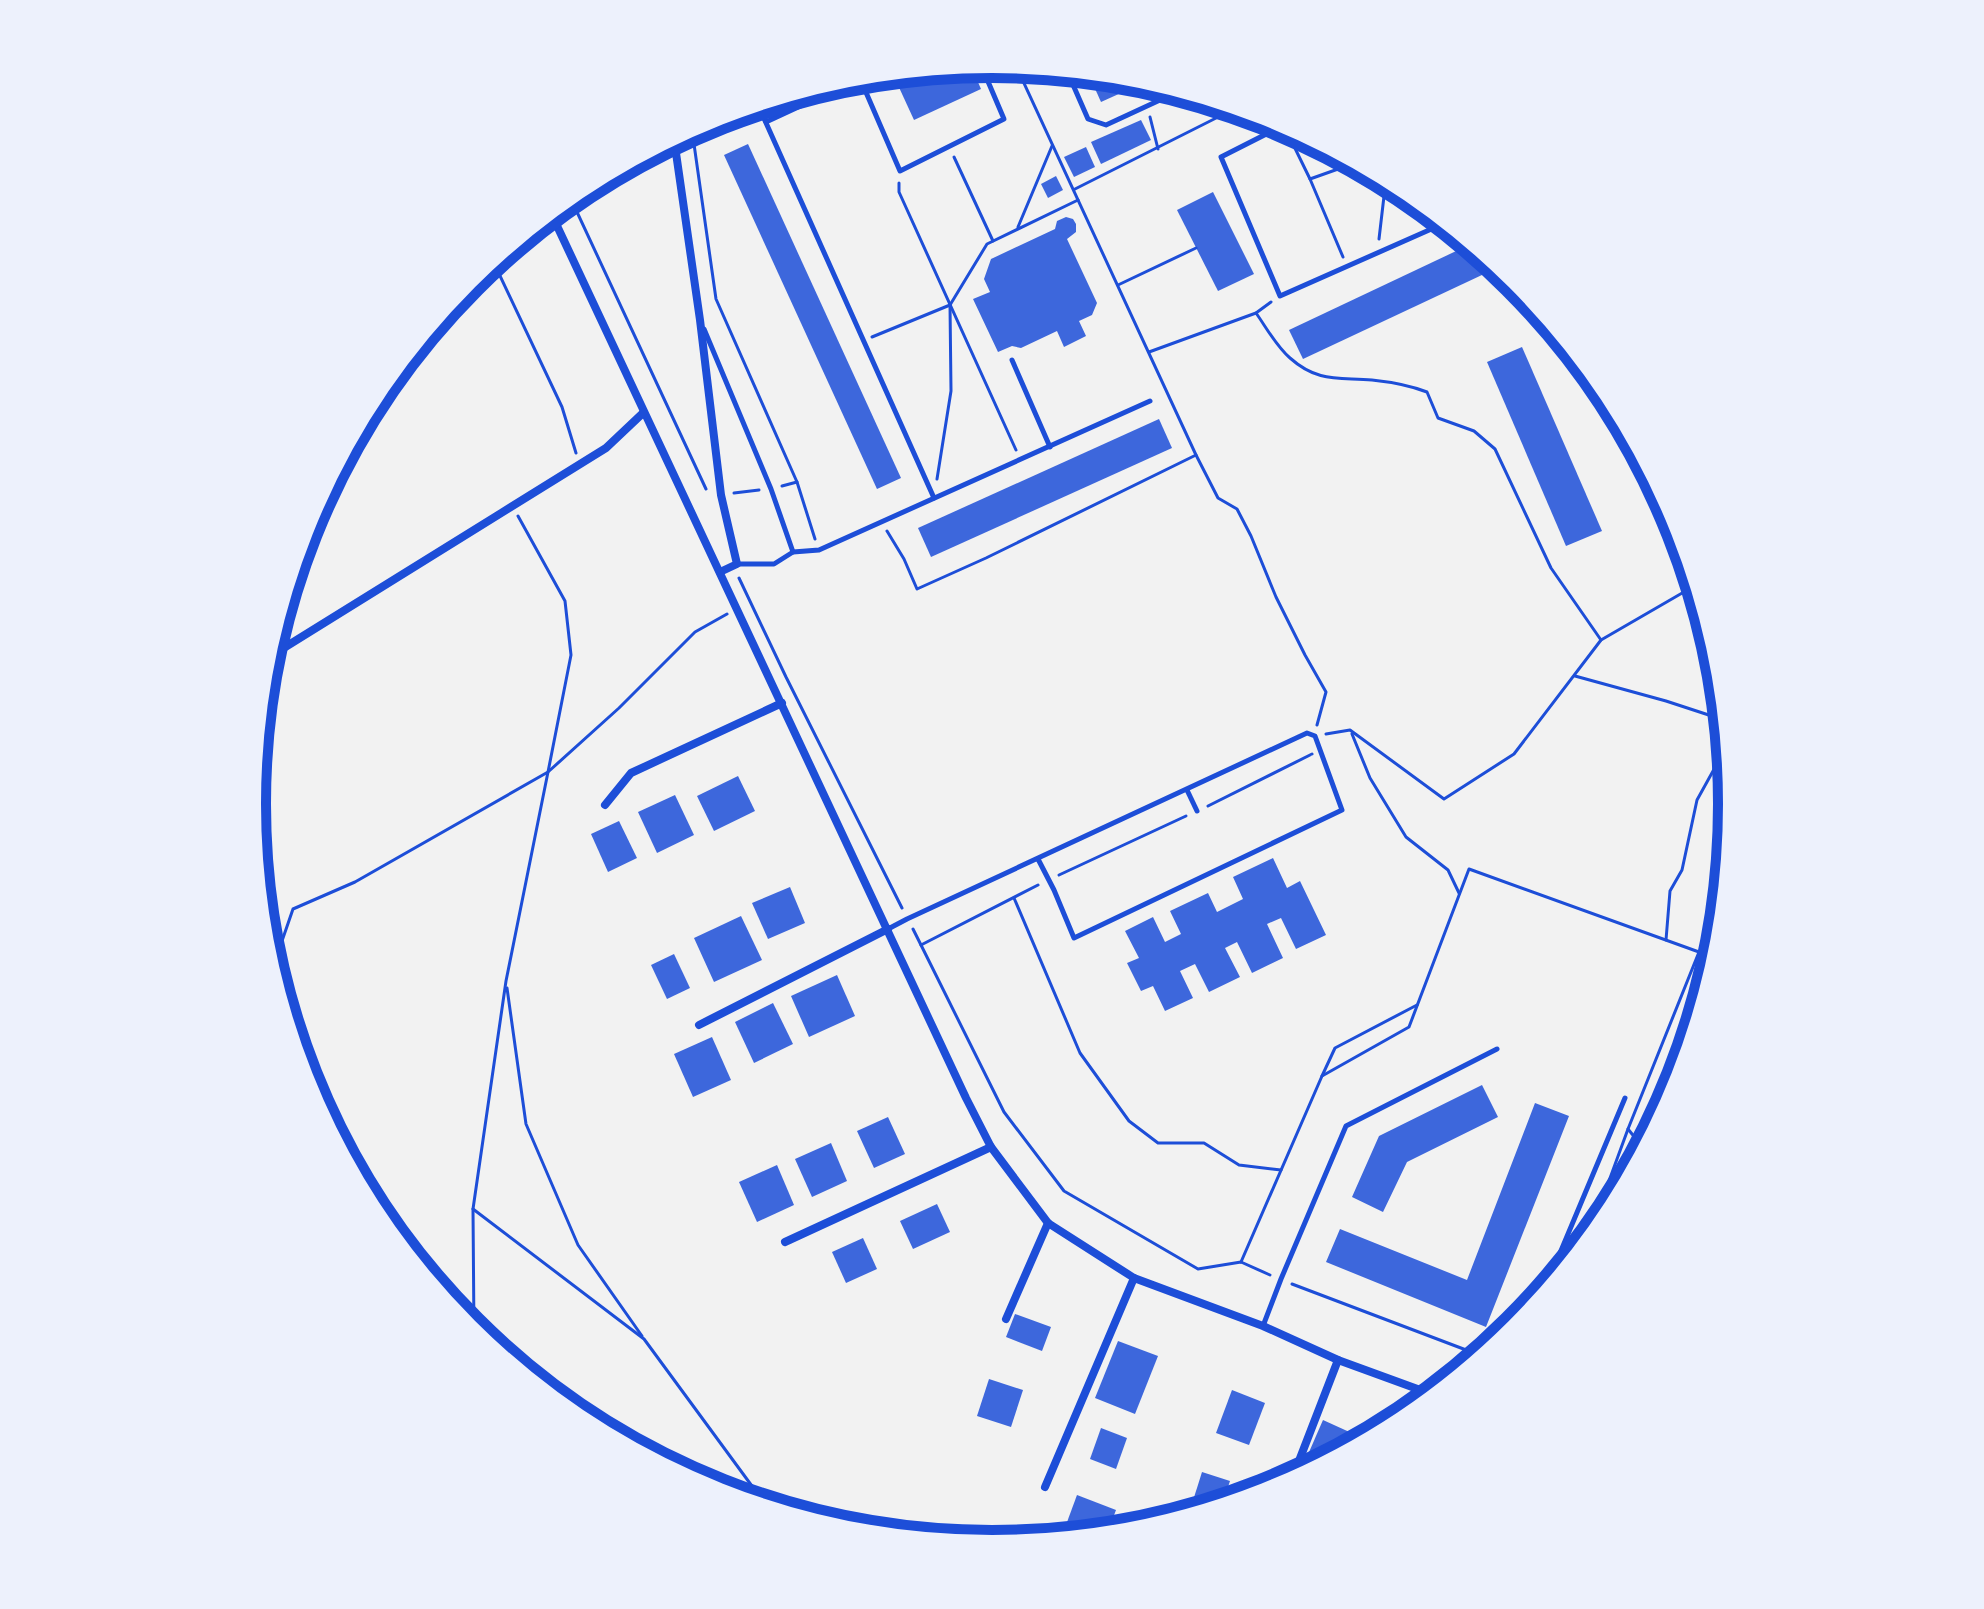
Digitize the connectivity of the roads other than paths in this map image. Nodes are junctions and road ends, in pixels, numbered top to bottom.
1 (987, 78) edge
2 (1072, 83) edge
3 (865, 89) edge
4 (1163, 99) edge
5 (810, 102) edge
6 (763, 115) edge
7 (766, 122) junction
8 (1269, 133) edge
9 (676, 151) edge
10 (556, 224) edge
11 (1434, 228) edge
12 (700, 320) junction
13 (1012, 360) dead end
14 (1150, 401) dead end
15 (643, 413) junction
16 (1050, 447) junction
17 (934, 498) junction
18 (793, 552) junction
19 (737, 564) junction
20 (720, 572) junction
21 (282, 649) edge
22 (782, 703) junction
23 (1187, 790) junction
24 (605, 805) dead end
25 (1197, 811) road end
26 (1038, 859) junction
27 (888, 929) junction
28 (699, 1025) dead end
29 (1497, 1049) dead end
30 (1625, 1098) dead end
31 (991, 1147) junction
32 (1048, 1223) junction
33 (785, 1242) dead end
34 (1557, 1261) edge
35 (1134, 1278) junction
36 (1006, 1319) dead end
37 (1263, 1326) junction
38 (1338, 1360) junction
39 (1421, 1390) edge
40 (1298, 1463) edge
41 (1045, 1487) dead end

1 - 3 lane
2 - 4 lane
5 - 7 lane
6 - 7 lane
7 - 17 lane
8 - 11 lane
9 - 12 street
10 - 15 street
12 - 18 lane
12 - 19 street
13 - 16 lane
14 - 16 lane
15 - 20 street
15 - 21 street
16 - 17 lane
17 - 18 lane
18 - 19 lane
19 - 20 street
20 - 22 street
22 - 24 street
22 - 27 street
23 - 25 lane
23 - 26 lane
23 - 26 lane
26 - 27 lane
27 - 28 street
27 - 31 street
29 - 37 lane
30 - 34 lane
31 - 32 street
31 - 33 street
32 - 35 street
32 - 36 street
35 - 37 street
35 - 41 street
37 - 38 street
38 - 39 street
38 - 40 street

